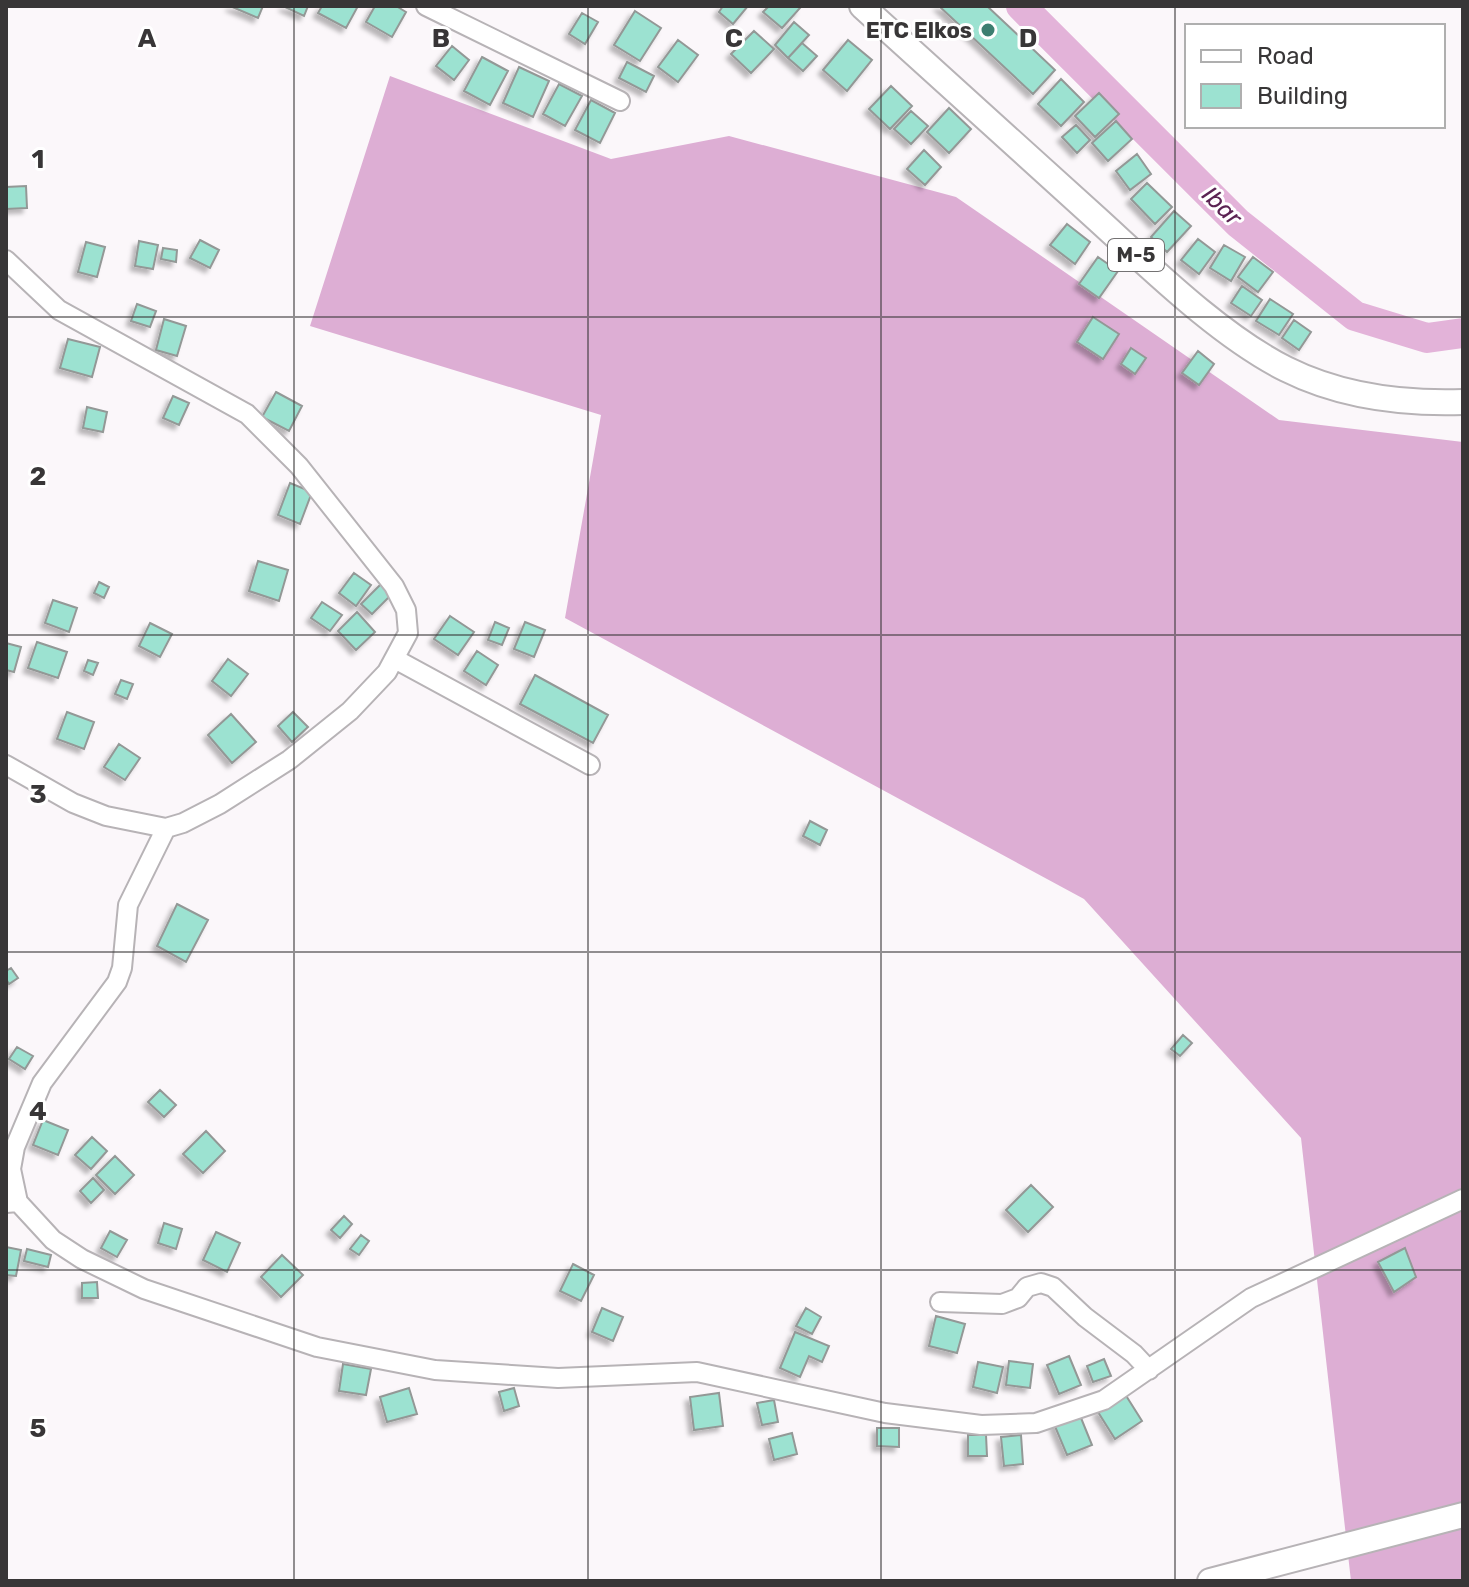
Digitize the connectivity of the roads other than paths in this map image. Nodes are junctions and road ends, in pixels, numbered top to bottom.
1 (426, 6) edge
2 (862, 6) edge
3 (620, 101) dead end
4 (6, 260) edge
5 (1463, 402) edge
6 (395, 659) junction
7 (6, 765) edge
8 (590, 765) dead end
9 (166, 828) junction
10 (1463, 1199) edge
11 (12, 1202) edge
12 (940, 1302) dead end
13 (1149, 1370) junction
14 (1463, 1515) edge
15 (1210, 1581) edge

1 - 3 street
2 - 5 main road, M-5
4 - 6 street
6 - 8 street
6 - 9 street
7 - 9 street
9 - 11 street
10 - 13 street
11 - 13 street
12 - 13 street
14 - 15 main road

